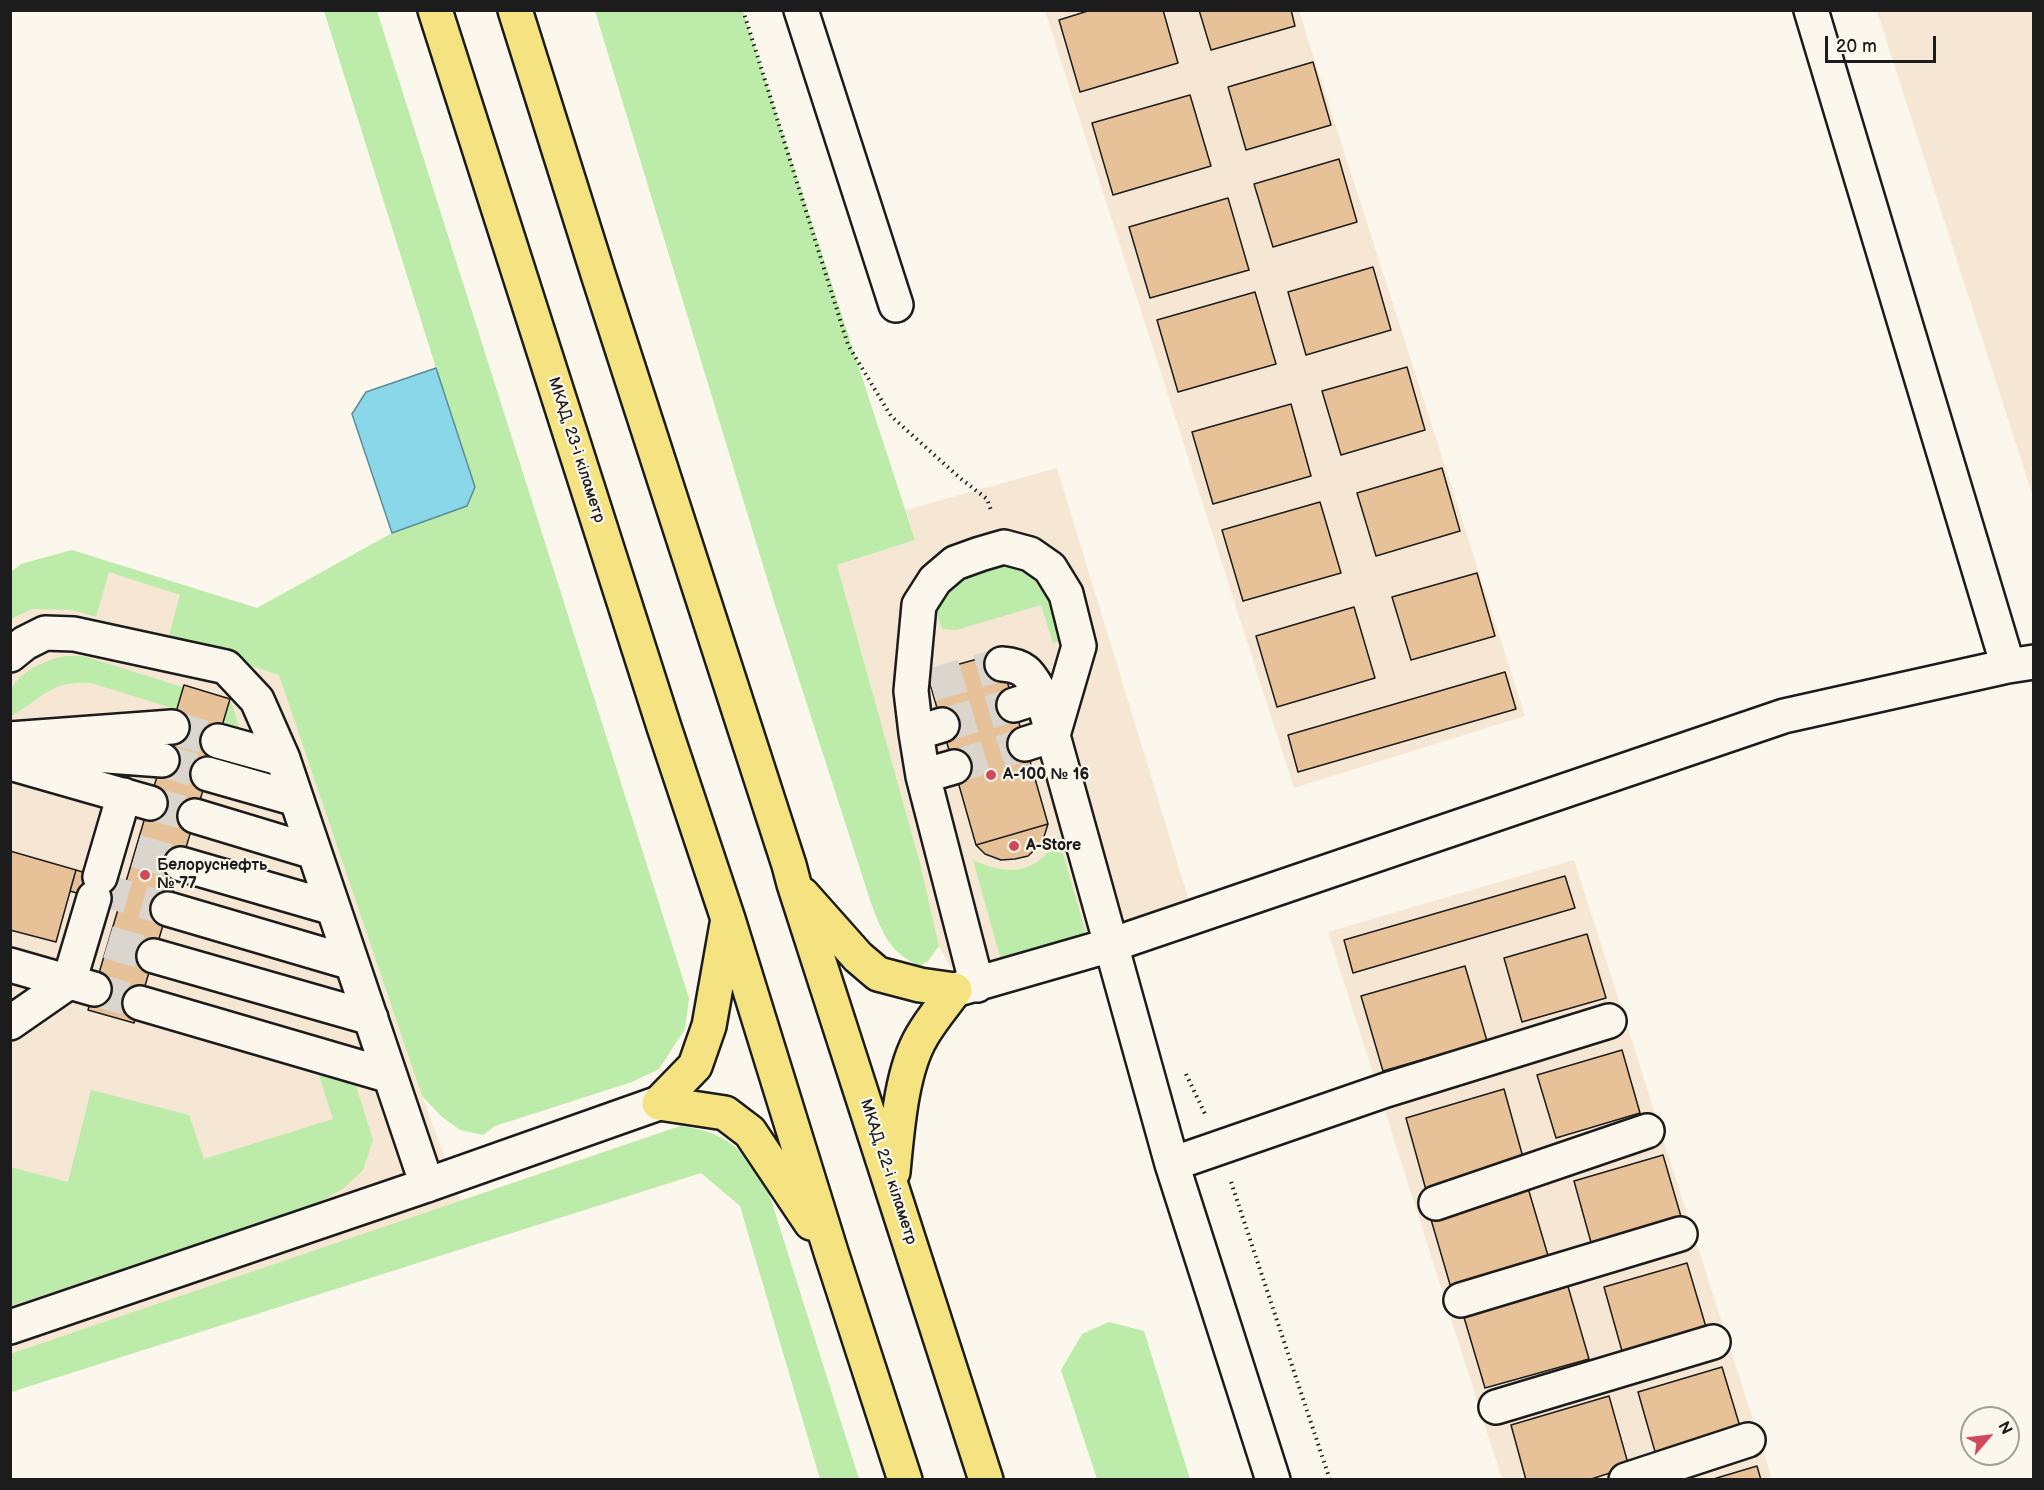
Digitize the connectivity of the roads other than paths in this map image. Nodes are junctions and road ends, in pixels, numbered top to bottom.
1 (435, 10) edge
2 (515, 10) edge
3 (801, 10) edge
4 (1811, 10) edge
5 (896, 305) dead end
6 (10, 655) edge
7 (1002, 664) tunnel mouth
8 (2021, 664) edge
9 (172, 727) tunnel mouth
10 (10, 739) edge
11 (1039, 740) junction
12 (218, 741) tunnel mouth
13 (10, 749) edge
14 (283, 759) junction
15 (162, 760) tunnel mouth
16 (10, 763) edge
17 (954, 766) tunnel mouth
18 (208, 774) tunnel mouth
19 (923, 776) junction
20 (296, 799) junction
21 (195, 816) tunnel mouth
22 (314, 852) junction
23 (182, 864) tunnel mouth
24 (791, 875) junction
25 (723, 904) junction
26 (333, 908) junction
27 (168, 909) tunnel mouth
28 (1111, 945) junction
29 (154, 956) tunnel mouth
30 (352, 963) junction
31 (10, 965) edge
32 (81, 986) junction
33 (966, 988) junction
34 (140, 1003) tunnel mouth
35 (371, 1018) junction
36 (1609, 1022) dead end
37 (10, 1023) edge
38 (390, 1076) junction
39 (658, 1103) junction
40 (1647, 1131) dead end
41 (1172, 1164) junction
42 (892, 1183) junction
43 (427, 1185) junction
44 (1436, 1203) dead end
45 (1680, 1233) dead end
46 (831, 1252) junction
47 (1461, 1300) dead end
48 (10, 1326) edge
49 (1713, 1342) dead end
50 (1496, 1407) dead end
51 (1748, 1440) dead end
52 (905, 1479) edge
53 (986, 1479) edge
54 (1273, 1479) edge
55 (1626, 1479) edge

1 - 25 highway, МКАД, 23-і кіламетр
2 - 24 highway
3 - 5 street
4 - 8 street
6 - 14 street
7 - 11 street
8 - 28 street
9 - 10 street
11 - 19 street
11 - 28 street
12 - 14 street
13 - 15 street
14 - 20 street
16 - 32 street
17 - 19 street
18 - 20 street
19 - 33 street
20 - 22 street
21 - 22 street
22 - 26 street
23 - 26 street
24 - 33 highway
24 - 42 highway, МКАД, 22-і кіламетр
25 - 39 highway
25 - 46 highway
26 - 30 street
27 - 30 street
28 - 33 street
28 - 41 street
29 - 35 street
30 - 35 street
31 - 32 street
32 - 37 street
33 - 42 highway
34 - 38 street
35 - 38 street
36 - 41 street
38 - 43 street
39 - 43 street
39 - 46 highway
40 - 44 street
41 - 54 street
42 - 53 highway, МКАД, 22-і кіламетр
43 - 48 street
45 - 47 street
46 - 52 highway
49 - 50 street
51 - 55 street

